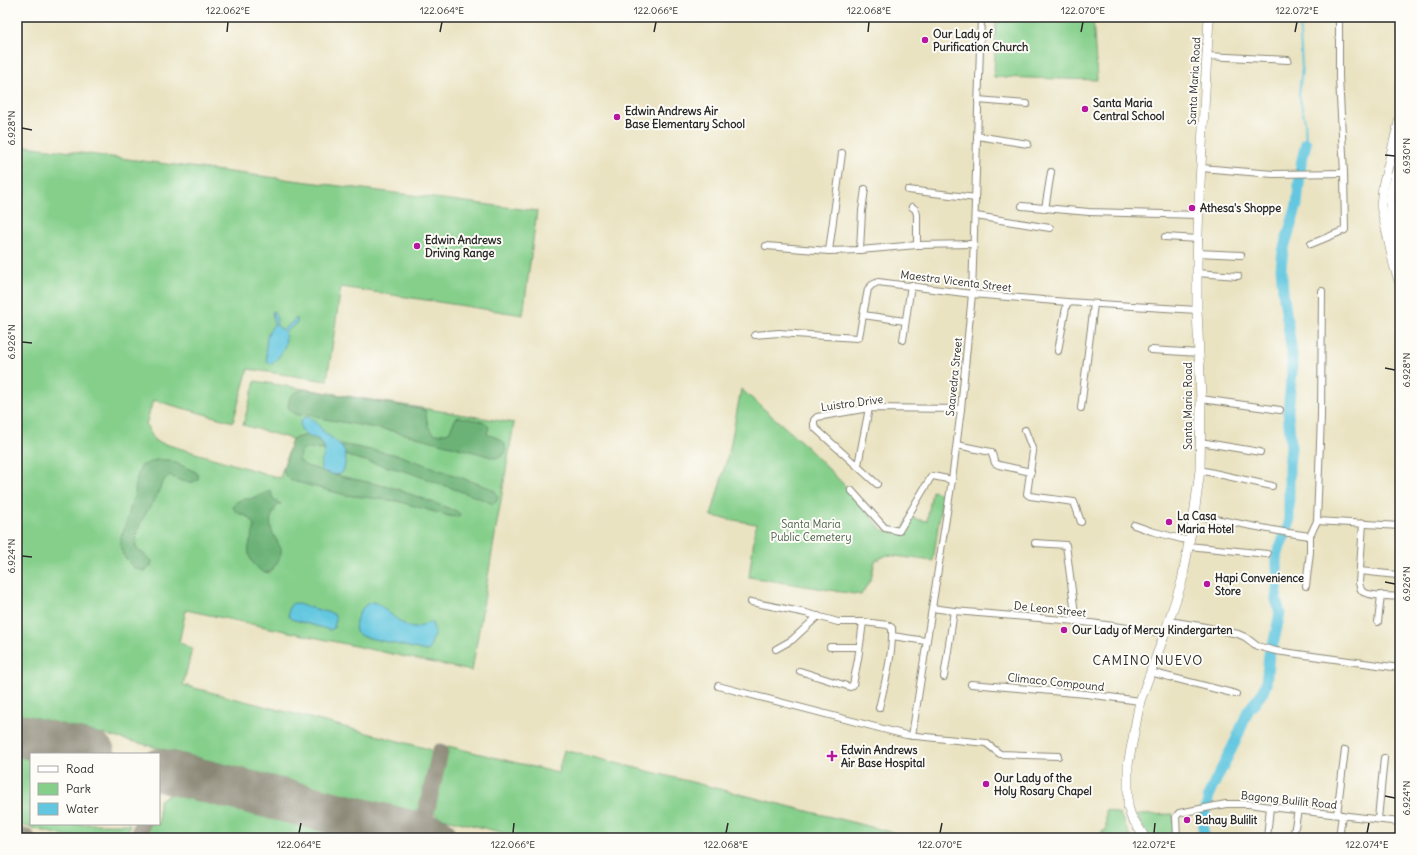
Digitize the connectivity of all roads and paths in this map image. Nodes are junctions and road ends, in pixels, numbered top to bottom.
1 (981, 17) edge
2 (1209, 17) edge
3 (1339, 17) edge
4 (1207, 56) junction
5 (1288, 60) dead end
6 (978, 100) junction
7 (1027, 104) dead end
8 (1400, 118) edge
9 (977, 136) junction
10 (1028, 144) dead end
11 (842, 153) dead end
12 (1400, 160) edge
13 (1201, 168) junction
14 (1050, 172) dead end
15 (1344, 173) junction
16 (1387, 186) junction
17 (865, 189) dead end
18 (908, 190) dead end
19 (976, 198) junction
20 (1022, 206) dead end
21 (912, 207) dead end
22 (1045, 208) junction
23 (1199, 215) junction
24 (976, 216) junction
25 (1050, 228) dead end
26 (1165, 236) dead end
27 (1199, 240) junction
28 (974, 244) junction
29 (1311, 244) dead end
30 (917, 245) junction
31 (766, 246) dead end
32 (860, 250) junction
33 (829, 251) junction
34 (1400, 251) edge
35 (1198, 253) junction
36 (1241, 255) dead end
37 (1197, 272) junction
38 (1238, 276) dead end
39 (1400, 284) edge
40 (911, 285) junction
41 (1322, 291) dead end
42 (972, 294) junction
43 (1067, 302) junction
44 (1094, 304) junction
45 (1197, 310) junction
46 (863, 315) junction
47 (905, 321) junction
48 (755, 335) dead end
49 (903, 340) dead end
50 (1151, 350) dead end
51 (1058, 351) dead end
52 (1200, 354) junction
53 (1201, 398) junction
54 (869, 408) junction
55 (1081, 408) dead end
56 (961, 409) junction
57 (1280, 410) dead end
58 (1025, 430) dead end
59 (1200, 442) junction
60 (957, 445) junction
61 (1260, 452) dead end
62 (858, 465) junction
63 (1200, 470) junction
64 (1030, 472) junction
65 (952, 480) junction
66 (877, 484) dead end
67 (1272, 486) dead end
68 (851, 490) dead end
69 (1194, 515) junction
70 (1317, 521) junction
71 (1081, 522) dead end
72 (1364, 523) junction
73 (1134, 525) dead end
74 (1400, 526) edge
75 (1310, 536) junction
76 (1035, 543) dead end
77 (1189, 543) junction
78 (1267, 554) dead end
79 (1360, 571) junction
80 (1397, 575) dead end
81 (1306, 586) dead end
82 (1381, 595) junction
83 (1397, 597) dead end
84 (750, 602) dead end
85 (932, 608) junction
86 (954, 611) junction
87 (818, 616) junction
88 (1076, 621) junction
89 (1169, 621) junction
90 (863, 622) junction
91 (1378, 622) dead end
92 (1165, 633) junction
93 (892, 636) junction
94 (926, 641) junction
95 (830, 647) dead end
96 (859, 647) junction
97 (776, 649) dead end
98 (1400, 668) edge
99 (800, 671) dead end
100 (1150, 672) junction
101 (944, 677) dead end
102 (971, 684) dead end
103 (718, 686) dead end
104 (1236, 694) dead end
105 (1140, 701) junction
106 (879, 708) dead end
107 (912, 736) junction
108 (1345, 750) dead end
109 (1058, 756) dead end
110 (1384, 758) dead end
111 (1270, 807) junction
112 (1298, 810) junction
113 (1340, 815) junction
114 (1378, 819) junction
115 (1400, 822) edge
116 (1145, 838) edge
117 (1177, 838) edge
118 (1267, 838) edge
119 (1293, 838) edge
120 (1339, 838) edge

1 - 6 street, Saavedra Street
2 - 4 main road, Santa Maria Road
3 - 15 street
4 - 5 street
4 - 13 main road, Santa Maria Road
6 - 7 street
6 - 9 street, Saavedra Street
8 - 16 main road
9 - 10 street
9 - 19 street, Saavedra Street
11 - 33 street
12 - 16 main road
13 - 15 street
13 - 23 main road, Santa Maria Road
14 - 22 street
15 - 29 street
16 - 34 main road
16 - 39 main road
17 - 32 street
18 - 19 street
19 - 24 street, Saavedra Street
20 - 22 street
21 - 30 street
22 - 23 street
23 - 27 main road, Santa Maria Road
24 - 25 street
24 - 28 street, Saavedra Street
26 - 27 street
27 - 35 main road, Santa Maria Road
28 - 30 street
28 - 42 street, Saavedra Street
30 - 32 street
31 - 33 street
32 - 33 street
35 - 36 street
35 - 37 main road, Santa Maria Road
37 - 38 street
37 - 45 main road, Santa Maria Road
40 - 42 street, Maestra Vicenta Street
40 - 46 street, Maestra Vicenta Street
40 - 47 street
41 - 70 street
42 - 43 street, Maestra Vicenta Street
42 - 56 street, Saavedra Street
43 - 44 street, Maestra Vicenta Street
43 - 51 street
44 - 45 street, Maestra Vicenta Street
44 - 55 street
45 - 52 main road, Santa Maria Road
46 - 47 street
46 - 48 street, Maestra Vicenta Street
47 - 49 street
50 - 52 street
52 - 53 main road, Santa Maria Road
53 - 57 street
53 - 59 main road, Santa Maria Road
54 - 56 street, Luistro Drive
54 - 62 street
54 - 62 street, Luistro Drive
56 - 60 street, Saavedra Street
58 - 64 street
59 - 61 street
59 - 63 main road, Santa Maria Road
60 - 64 street
60 - 65 street, Saavedra Street
62 - 66 street, Luistro Drive
63 - 67 street
63 - 69 main road, Santa Maria Road
64 - 71 street
65 - 68 street
65 - 85 street, Saavedra Street
69 - 75 street
69 - 77 main road, Santa Maria Road
70 - 72 street
70 - 75 street
72 - 74 street
72 - 79 street
73 - 77 street
75 - 81 street
76 - 88 street
77 - 78 street
77 - 89 main road, Santa Maria Road
79 - 80 street
79 - 82 street
82 - 83 street
82 - 91 street
84 - 87 street
85 - 86 street, De Leon Street
85 - 94 street, Saavedra Street
86 - 88 street, De Leon Street
86 - 101 street
87 - 90 street
87 - 97 street
88 - 92 street, De Leon Street
89 - 92 main road, Santa Maria Road
89 - 98 street
90 - 93 street
90 - 96 street
92 - 100 main road, Santa Maria Road
93 - 94 street
93 - 106 street
94 - 107 street, Saavedra Street
95 - 96 street
96 - 99 street
100 - 104 street
100 - 105 main road, Santa Maria Road
102 - 105 street, Climaco Compound
103 - 107 street
105 - 116 main road, Santa Maria Road
107 - 109 street
108 - 113 street
110 - 114 street
111 - 112 street, Bagong Bulilit Road
111 - 117 street, Bagong Bulilit Road
111 - 118 street
112 - 113 street, Bagong Bulilit Road
112 - 119 street
113 - 114 street, Bagong Bulilit Road
113 - 120 street
114 - 115 street, Bagong Bulilit Road

